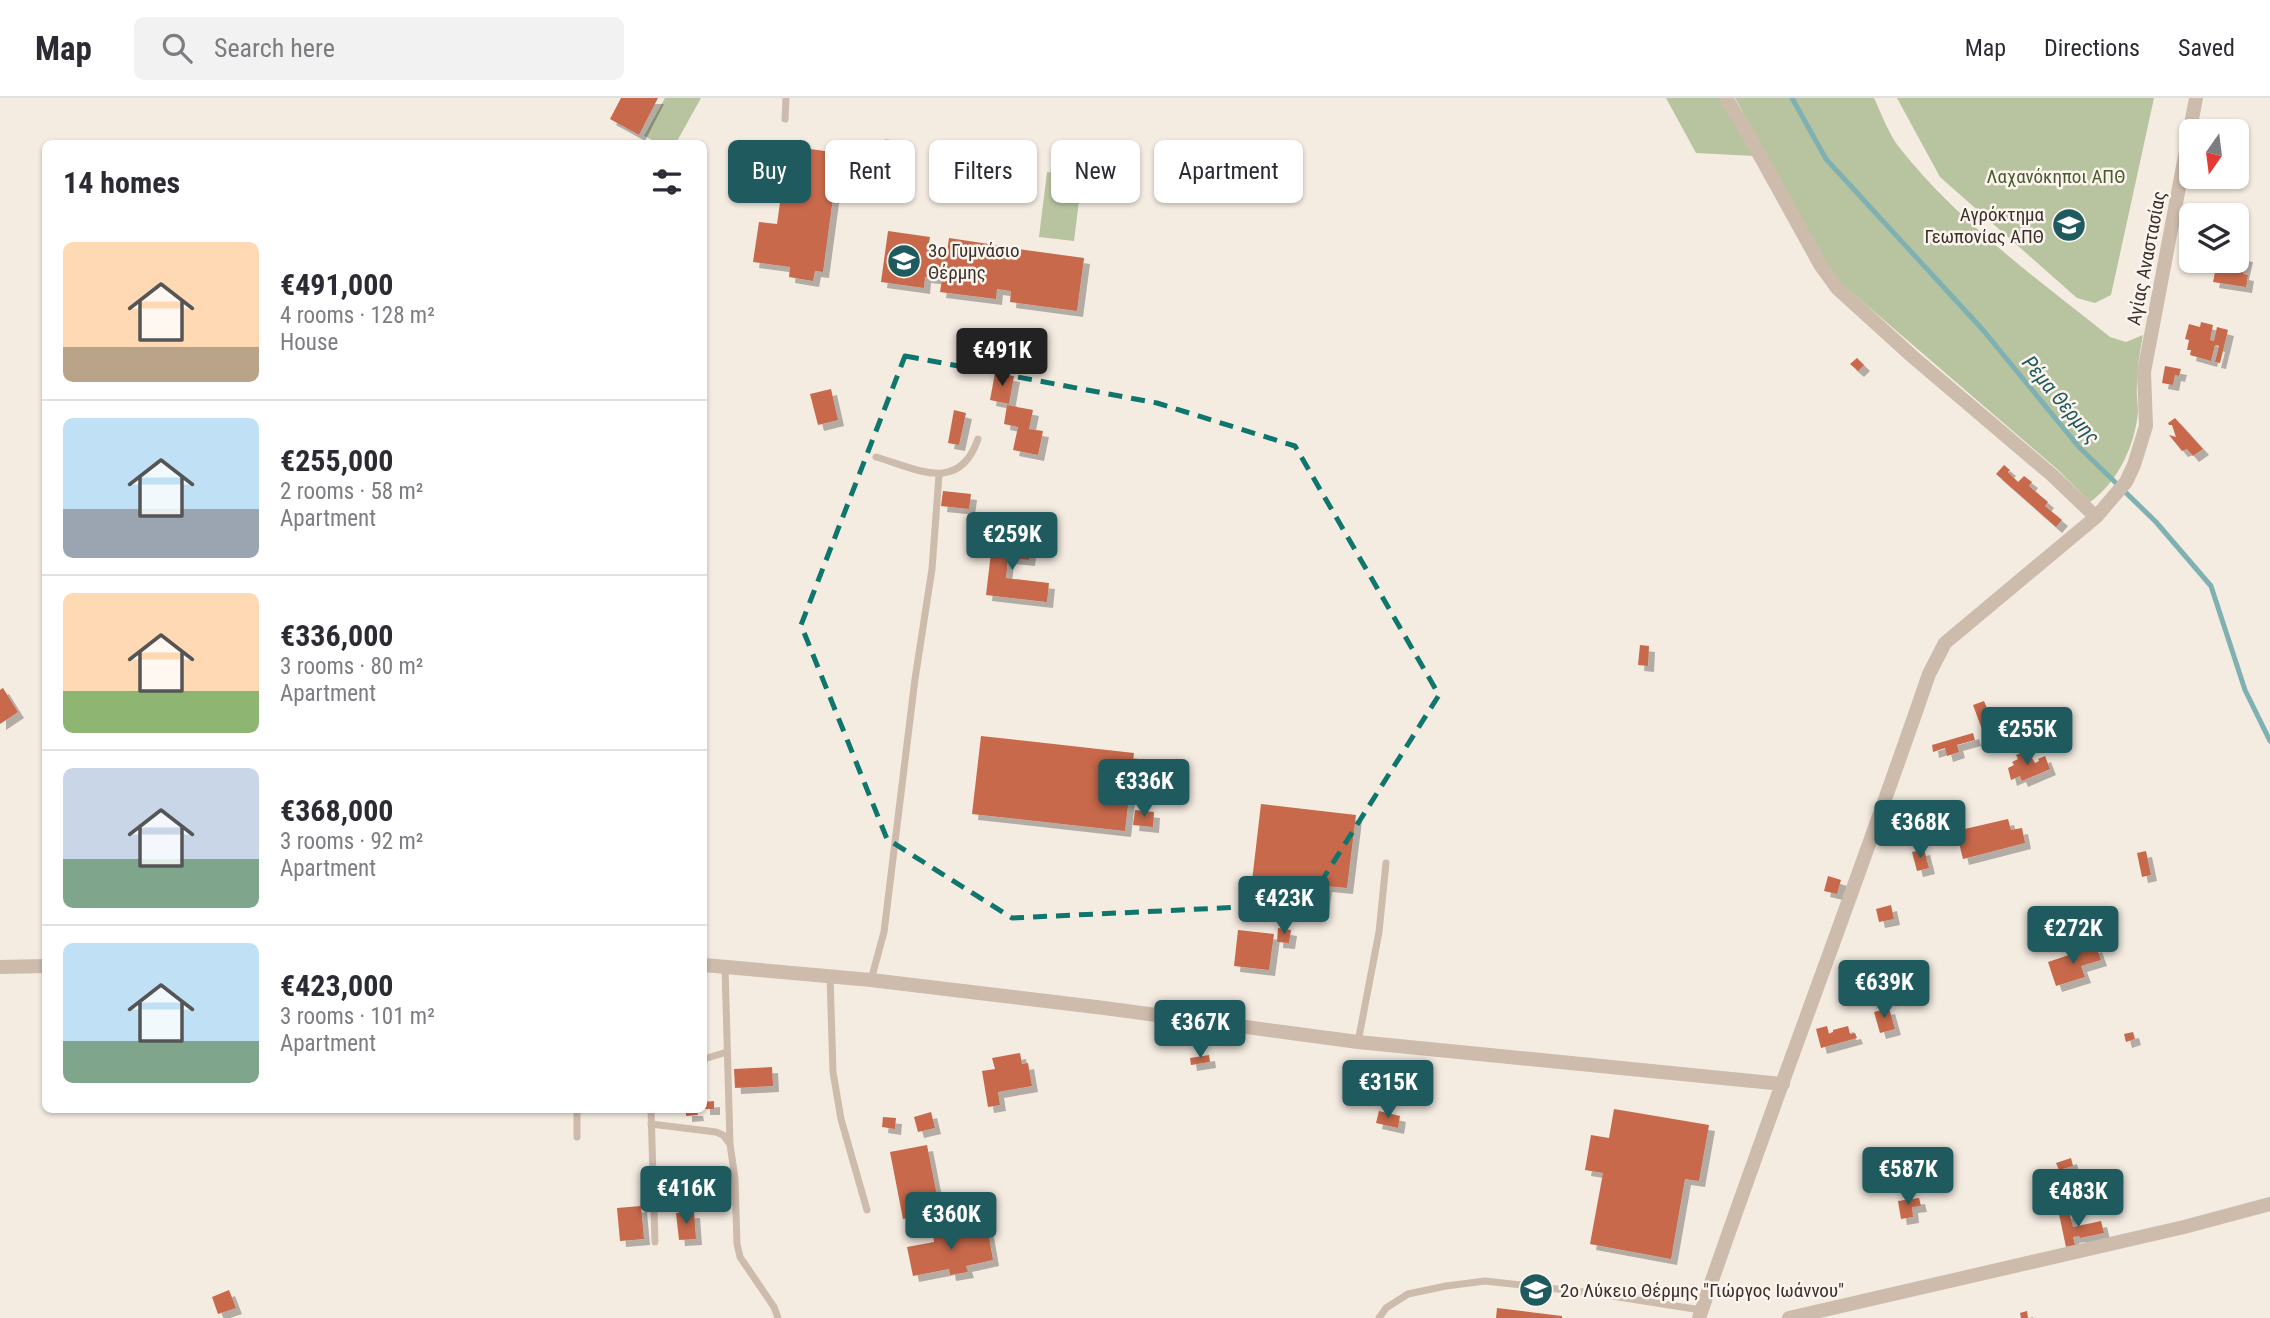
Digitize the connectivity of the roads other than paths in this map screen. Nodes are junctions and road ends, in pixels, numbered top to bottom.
1 (786, 98) edge
2 (1726, 98) edge
3 (2196, 98) edge
4 (785, 119) dead end
5 (978, 439) dead end
6 (876, 457) dead end
7 (939, 475) junction
8 (2095, 517) junction
9 (1386, 863) dead end
10 (707, 965) edge
11 (42, 966) edge
12 (0, 967) edge
13 (725, 967) junction
14 (830, 976) junction
15 (871, 980) junction
16 (1359, 1042) junction
17 (727, 1052) junction
18 (707, 1058) edge
19 (1783, 1084) junction
20 (577, 1113) edge
21 (651, 1113) edge
22 (651, 1124) junction
23 (578, 1137) dead end
24 (730, 1144) junction
25 (2270, 1204) edge
26 (867, 1210) dead end
27 (655, 1242) dead end
28 (1700, 1314) edge
29 (778, 1318) edge
30 (1379, 1318) edge
31 (1789, 1318) edge

1 - 4 lane
2 - 8 street
3 - 8 street, Αγίας Αναστασίας
5 - 7 lane
6 - 7 lane
7 - 15 lane
8 - 19 street, Αγίας Αναστασίας
9 - 16 lane
10 - 13 street
11 - 12 street
13 - 14 street
13 - 17 lane
14 - 15 street
14 - 26 lane
15 - 16 street
16 - 19 street
17 - 18 lane
17 - 24 lane
19 - 28 street, Αγίας Αναστασίας
20 - 23 lane
21 - 22 lane
22 - 24 lane
22 - 27 lane
24 - 29 lane
25 - 31 street
28 - 30 lane

